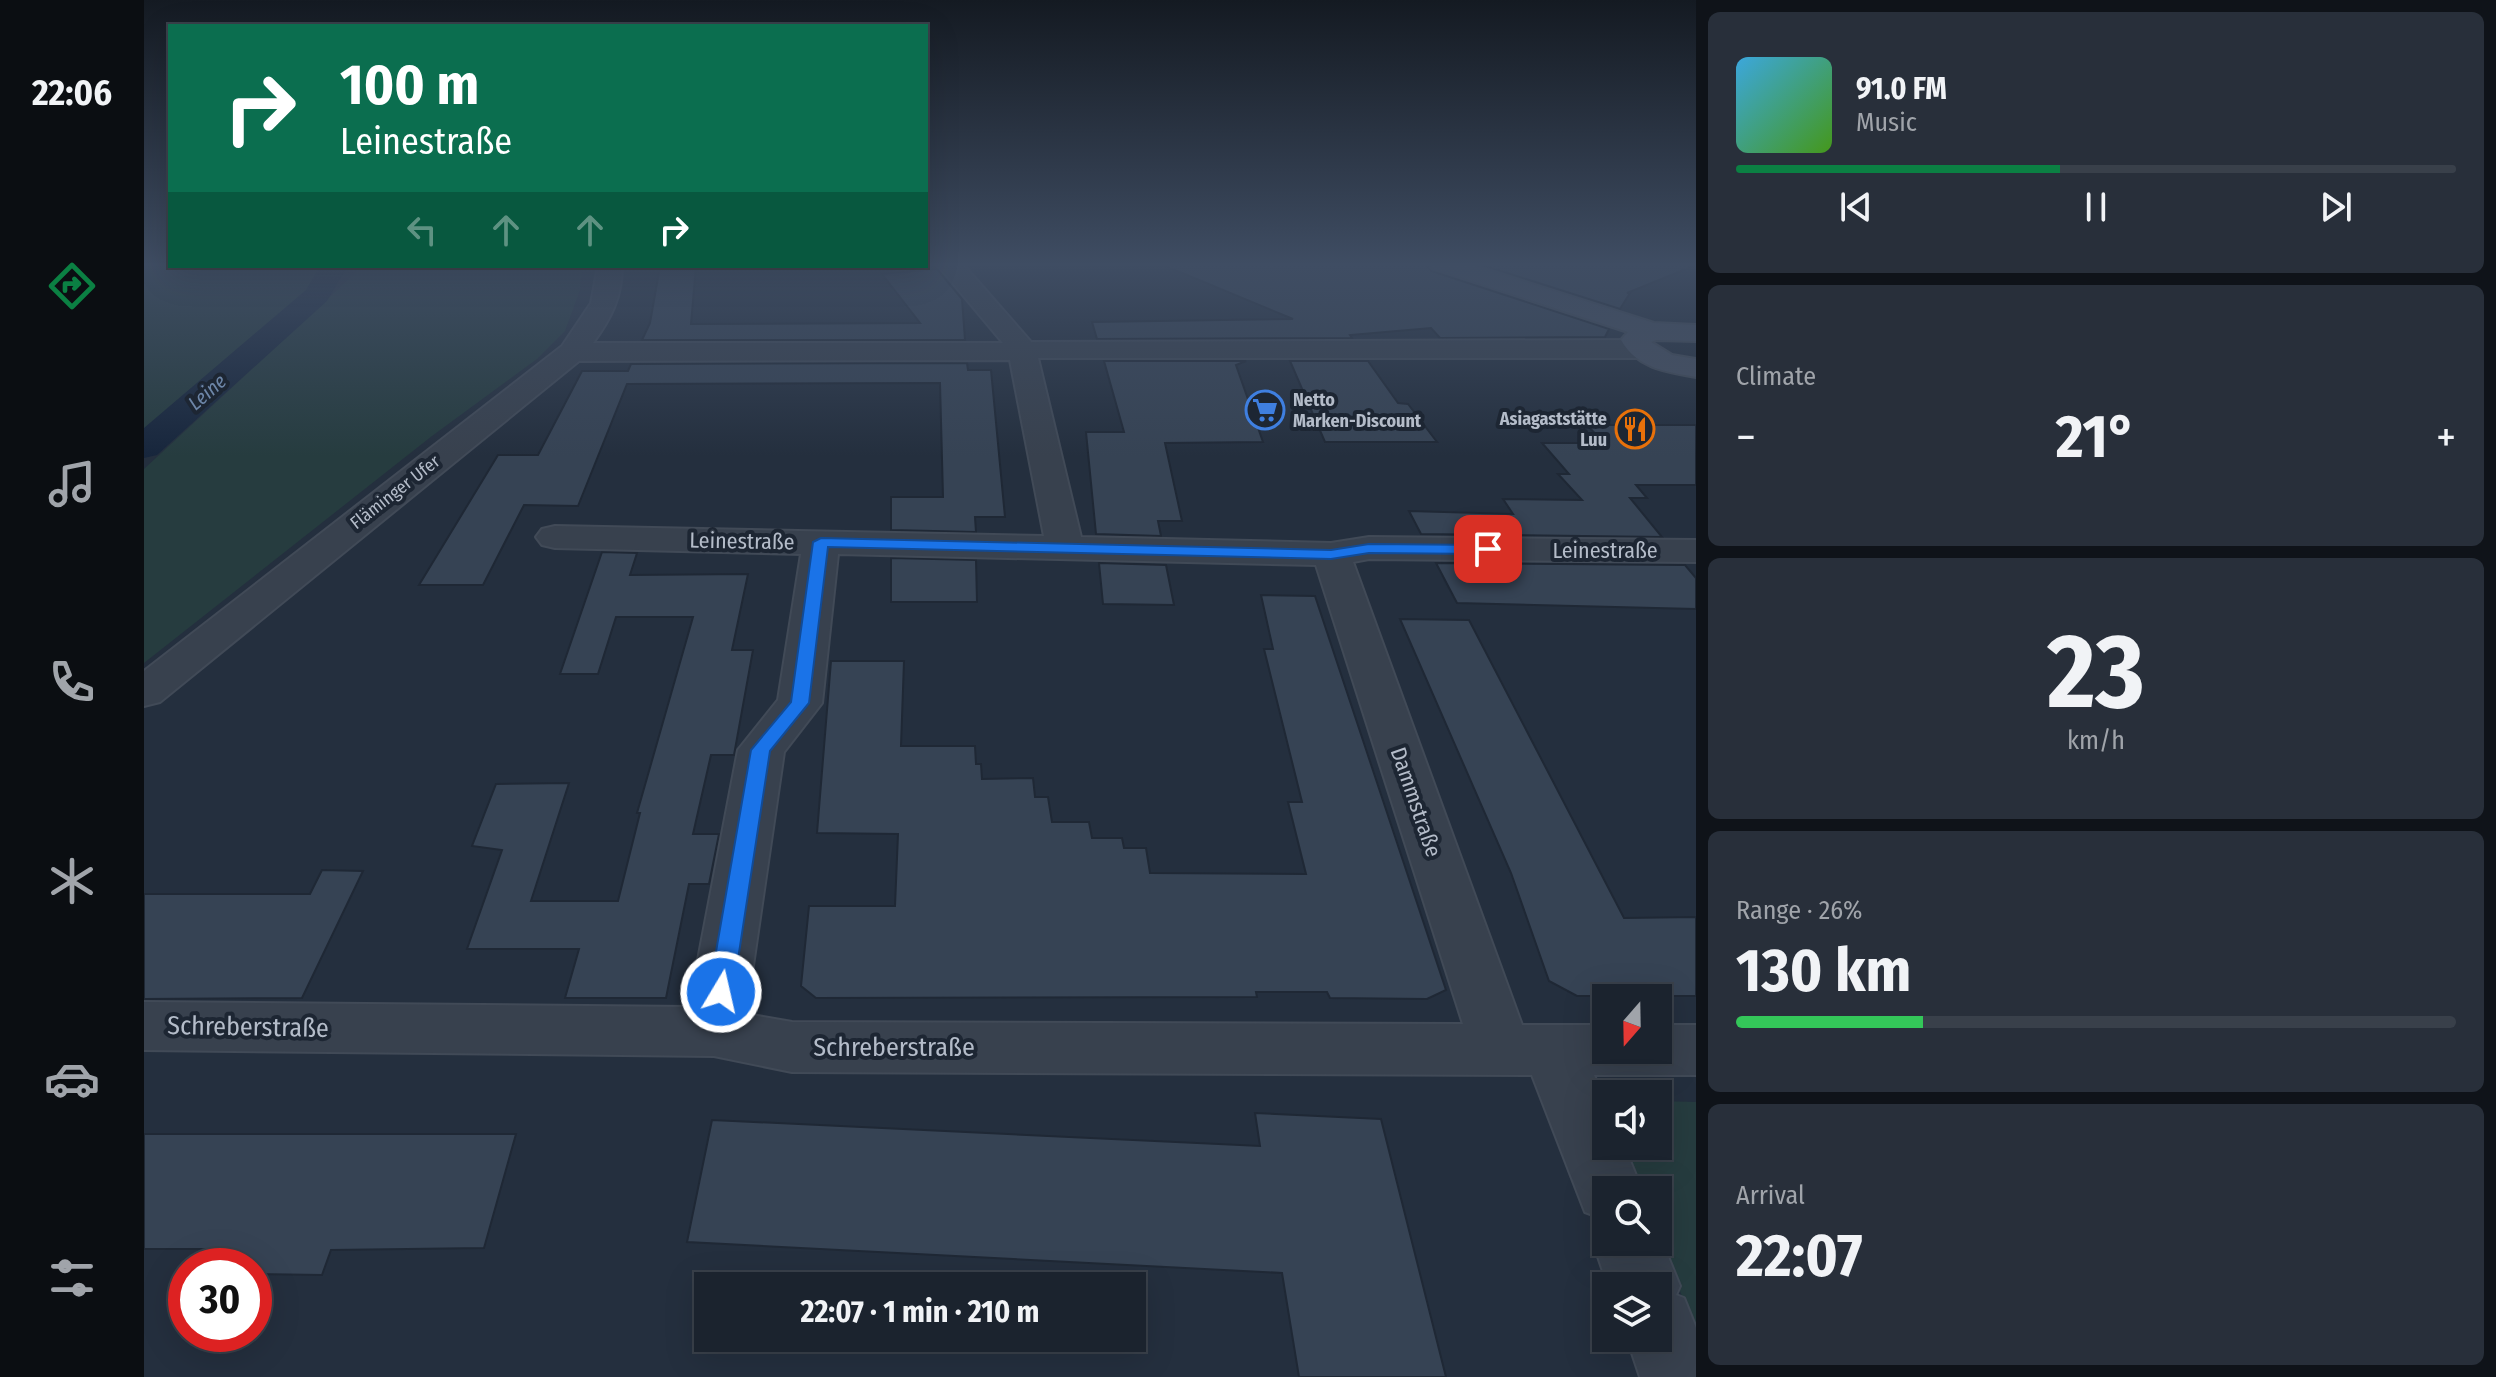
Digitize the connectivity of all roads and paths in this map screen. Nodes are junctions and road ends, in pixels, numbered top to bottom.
1 (591, 327) edge
2 (1006, 327) edge
3 (1612, 327) edge
4 (1696, 333) edge
5 (1646, 340) junction
6 (1022, 350) junction
7 (572, 352) junction
8 (1695, 371) edge
9 (555, 537) dead end
10 (821, 542) junction
11 (1065, 549) junction
12 (1696, 551) edge
13 (1331, 554) junction
14 (144, 693) edge
15 (144, 1026) edge
16 (714, 1032) junction
17 (1527, 1050) junction
18 (1592, 1050) edge
19 (1672, 1050) edge
20 (1696, 1050) edge
21 (1601, 1176) edge
22 (1669, 1352) edge
23 (1678, 1377) edge

1 - 7 street, Fläminger Ufer
2 - 6 street
3 - 5 street
4 - 5 street
5 - 6 street
5 - 8 street
6 - 7 street
6 - 11 street
7 - 14 street, Fläminger Ufer
9 - 10 street, Leinestraße
10 - 11 street, Leinestraße
10 - 16 street
11 - 13 street, Leinestraße
12 - 13 street, Leinestraße
13 - 17 street, Dammstraße
15 - 16 street, Schreberstraße
16 - 17 street, Schreberstraße
17 - 18 street, Schreberstraße
17 - 21 street, Dammstraße
19 - 20 street
22 - 23 street

